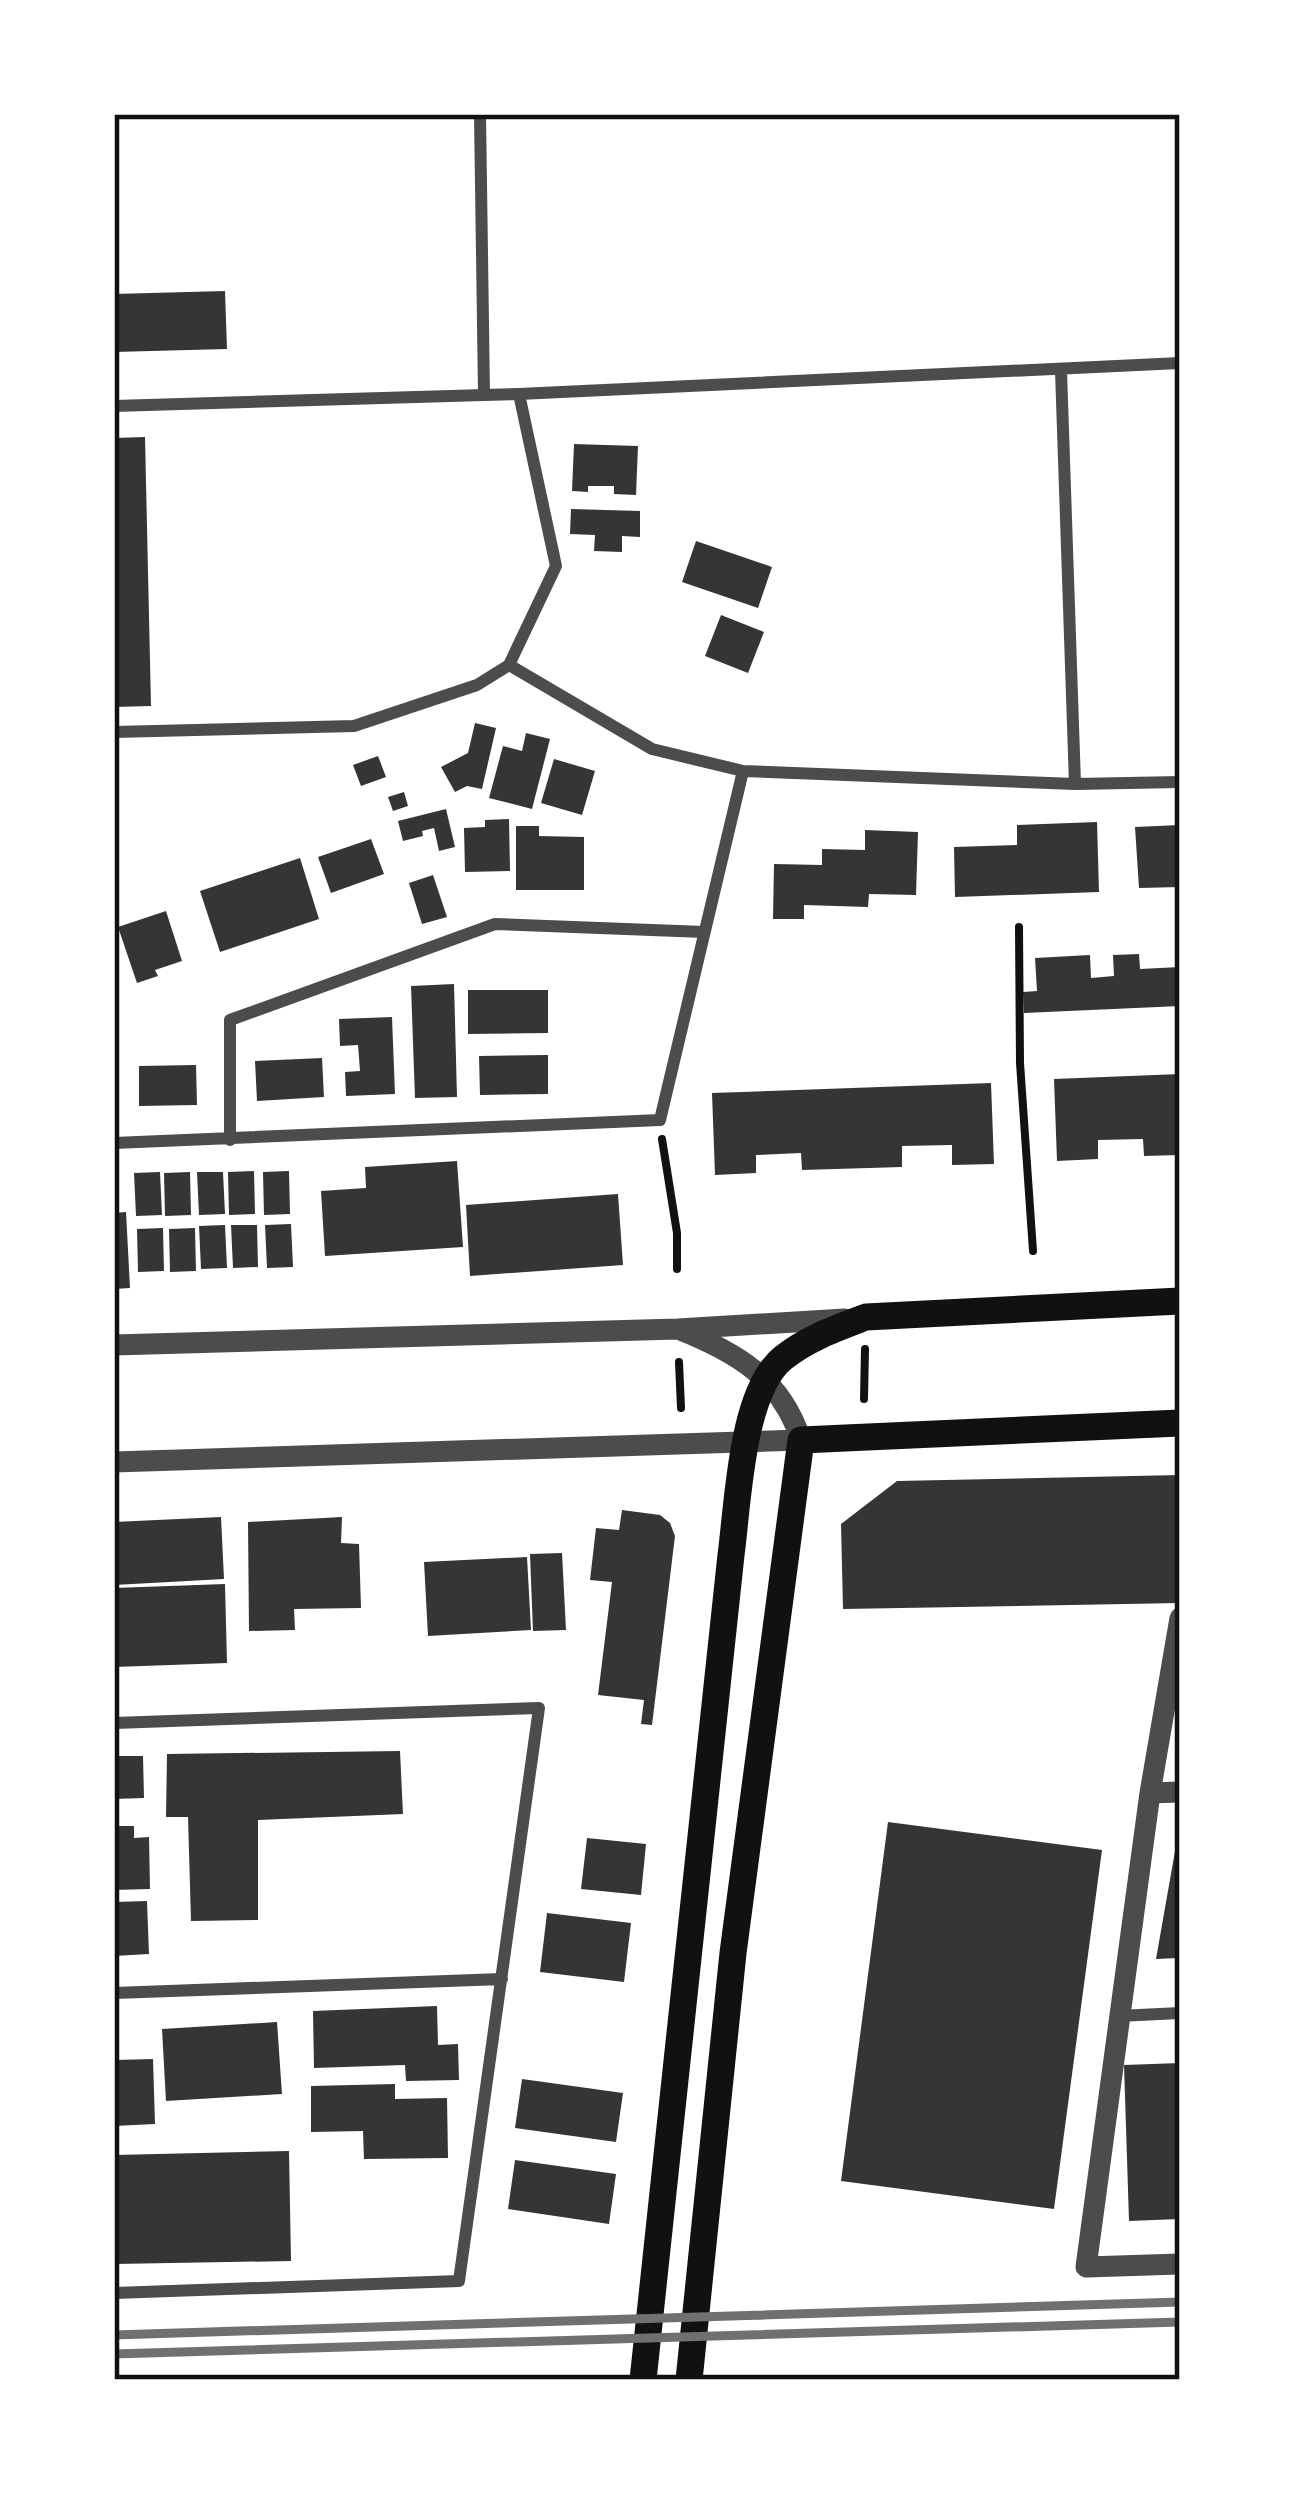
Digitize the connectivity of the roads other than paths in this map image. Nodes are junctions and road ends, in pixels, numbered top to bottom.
1 (480, 114) edge
2 (1180, 363) edge
3 (1061, 371) junction
4 (484, 394) junction
5 (519, 394) junction
6 (114, 406) edge
7 (509, 665) junction
8 (114, 733) edge
9 (742, 771) junction
10 (1180, 782) edge
11 (1075, 784) junction
12 (704, 932) junction
13 (230, 1140) junction
14 (114, 1143) edge
15 (1180, 1301) edge
16 (678, 1329) junction
17 (866, 1330) junction
18 (114, 1345) edge
19 (767, 1381) junction
20 (1180, 1423) edge
21 (801, 1440) junction
22 (746, 1444) junction
23 (114, 1462) edge
24 (1180, 1618) edge
25 (114, 1723) edge
26 (1180, 1792) edge
27 (1150, 1793) junction
28 (502, 1978) junction
29 (114, 1993) edge
30 (1180, 2013) edge
31 (1118, 2016) junction
32 (1180, 2264) edge
33 (114, 2293) edge
34 (643, 2380) edge
35 (688, 2380) edge

1 - 4 street
2 - 3 street
3 - 5 street
3 - 11 street
4 - 5 street
4 - 6 street
5 - 7 street
7 - 8 street
7 - 9 street
9 - 11 street
9 - 12 street
10 - 11 street
12 - 13 street
12 - 13 street
13 - 14 street
15 - 17 main road
16 - 17 street
16 - 18 street
16 - 19 street
17 - 19 main road
19 - 21 street
19 - 22 main road
20 - 21 main road
21 - 22 street
21 - 35 main road
22 - 23 street
22 - 34 main road
24 - 27 street
25 - 28 street
26 - 27 street
27 - 31 street
28 - 29 street
28 - 33 street
30 - 31 street
31 - 32 street

